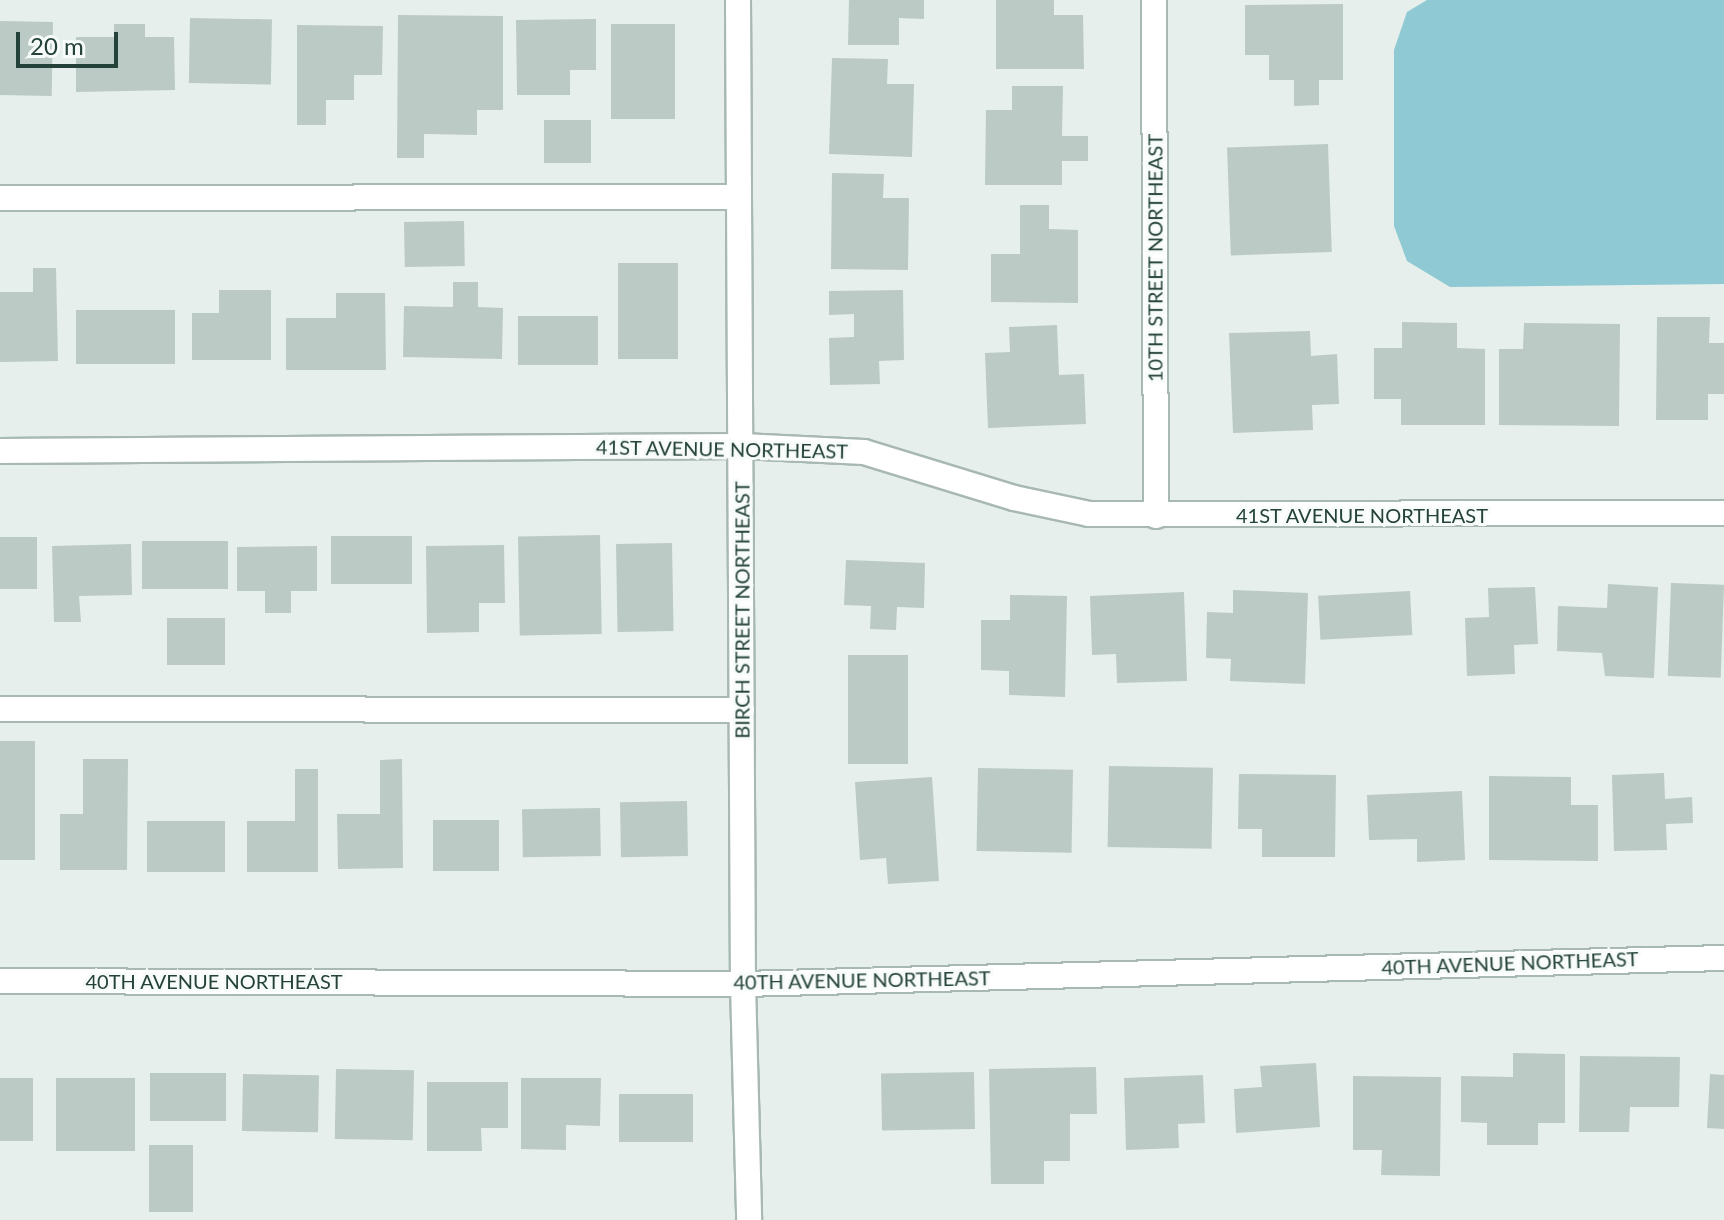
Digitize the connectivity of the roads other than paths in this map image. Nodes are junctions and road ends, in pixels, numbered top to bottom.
1 (738, 0) edge
2 (1154, 0) edge
3 (738, 197) junction
4 (0, 198) edge
5 (742, 446) junction
6 (0, 451) edge
7 (1724, 513) edge
8 (1156, 516) junction
9 (0, 709) edge
10 (742, 710) junction
11 (1724, 958) edge
12 (0, 981) edge
13 (743, 984) junction
14 (749, 1220) edge

1 - 3 street, BIRCH STREET NORTHEAST
2 - 8 street, 10TH STREET NORTHEAST
3 - 4 street
3 - 5 street, BIRCH STREET NORTHEAST
5 - 6 street, 41ST AVENUE NORTHEAST
5 - 8 street, 41ST AVENUE NORTHEAST
5 - 10 street, BIRCH STREET NORTHEAST
7 - 8 street, 41ST AVENUE NORTHEAST
9 - 10 street
10 - 13 street, BIRCH STREET NORTHEAST
11 - 13 street, 40TH AVENUE NORTHEAST
12 - 13 street, 40TH AVENUE NORTHEAST
13 - 14 street, BIRCH STREET NORTHEAST

